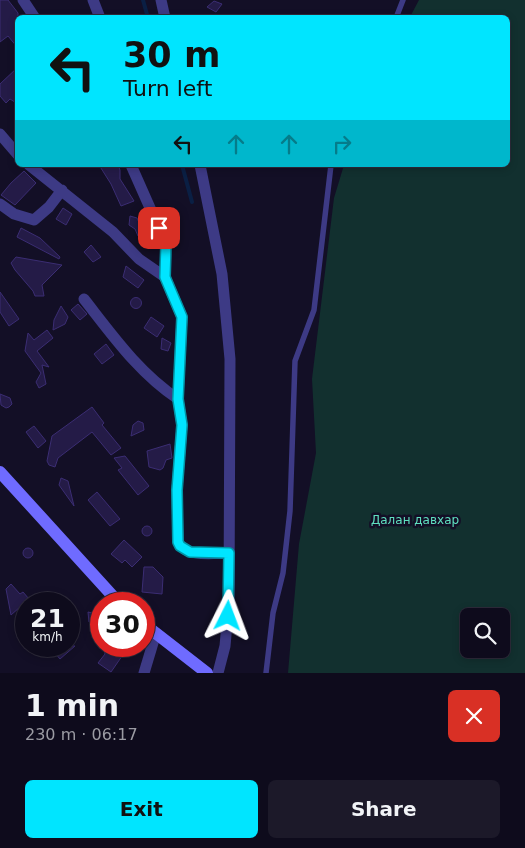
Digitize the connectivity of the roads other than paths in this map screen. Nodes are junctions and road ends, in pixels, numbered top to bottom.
1 (23, 0) edge
2 (93, 0) edge
3 (161, 0) edge
4 (404, 0) edge
5 (33, 15) edge
6 (99, 15) edge
7 (164, 15) edge
8 (397, 15) edge
9 (0, 134) edge
10 (15, 152) edge
11 (32, 167) edge
12 (132, 167) edge
13 (200, 167) edge
14 (331, 167) edge
15 (62, 190) junction
16 (0, 204) edge
17 (165, 277) junction
18 (84, 299) dead end
19 (178, 399) junction
20 (0, 472) edge
21 (229, 553) junction
22 (109, 592) edge
23 (156, 634) joint
24 (144, 673) edge
25 (206, 673) edge
26 (218, 673) edge
27 (266, 673) edge

1 - 5 street
2 - 6 street
3 - 7 street
4 - 8 lane
9 - 10 street
11 - 15 street
12 - 17 street
13 - 21 street
14 - 27 lane
15 - 16 street
15 - 17 street
17 - 19 street
18 - 19 street
19 - 21 street
20 - 22 street
21 - 26 street
23 - 24 street
23 - 25 street

